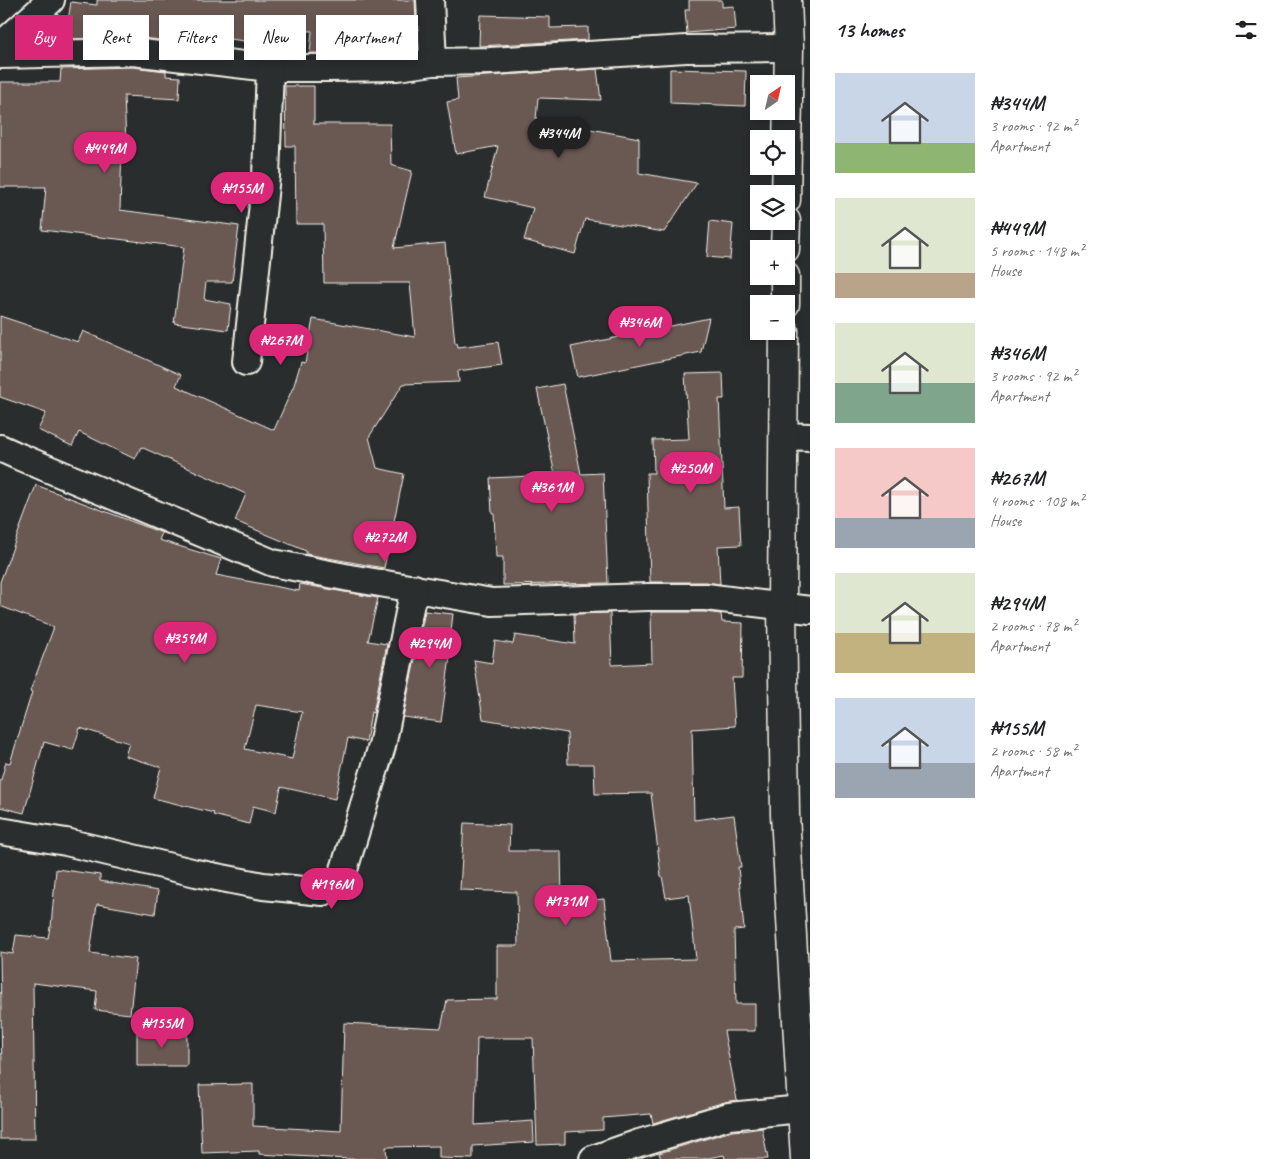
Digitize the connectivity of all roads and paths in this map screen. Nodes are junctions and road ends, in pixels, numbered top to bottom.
1 (51, 0) edge
2 (430, 0) edge
3 (788, 0) edge
4 (0, 46) edge
5 (789, 48) junction
6 (0, 55) edge
7 (433, 62) junction
8 (270, 68) junction
9 (786, 185) edge
10 (784, 340) edge
11 (246, 362) dead end
12 (783, 436) junction
13 (810, 437) edge
14 (0, 448) edge
15 (414, 588) junction
16 (782, 606) junction
17 (810, 610) edge
18 (0, 831) edge
19 (803, 1015) edge
20 (802, 1109) junction
21 (593, 1159) edge
22 (805, 1159) edge

1 - 4 street
2 - 7 street
3 - 5 main road
5 - 7 street
5 - 9 main road
6 - 8 street
7 - 8 street
8 - 11 street
10 - 12 main road
12 - 13 street
12 - 16 main road
14 - 15 street
15 - 16 street
15 - 18 street
16 - 17 street
16 - 19 main road
19 - 20 main road
20 - 21 street
20 - 22 main road

